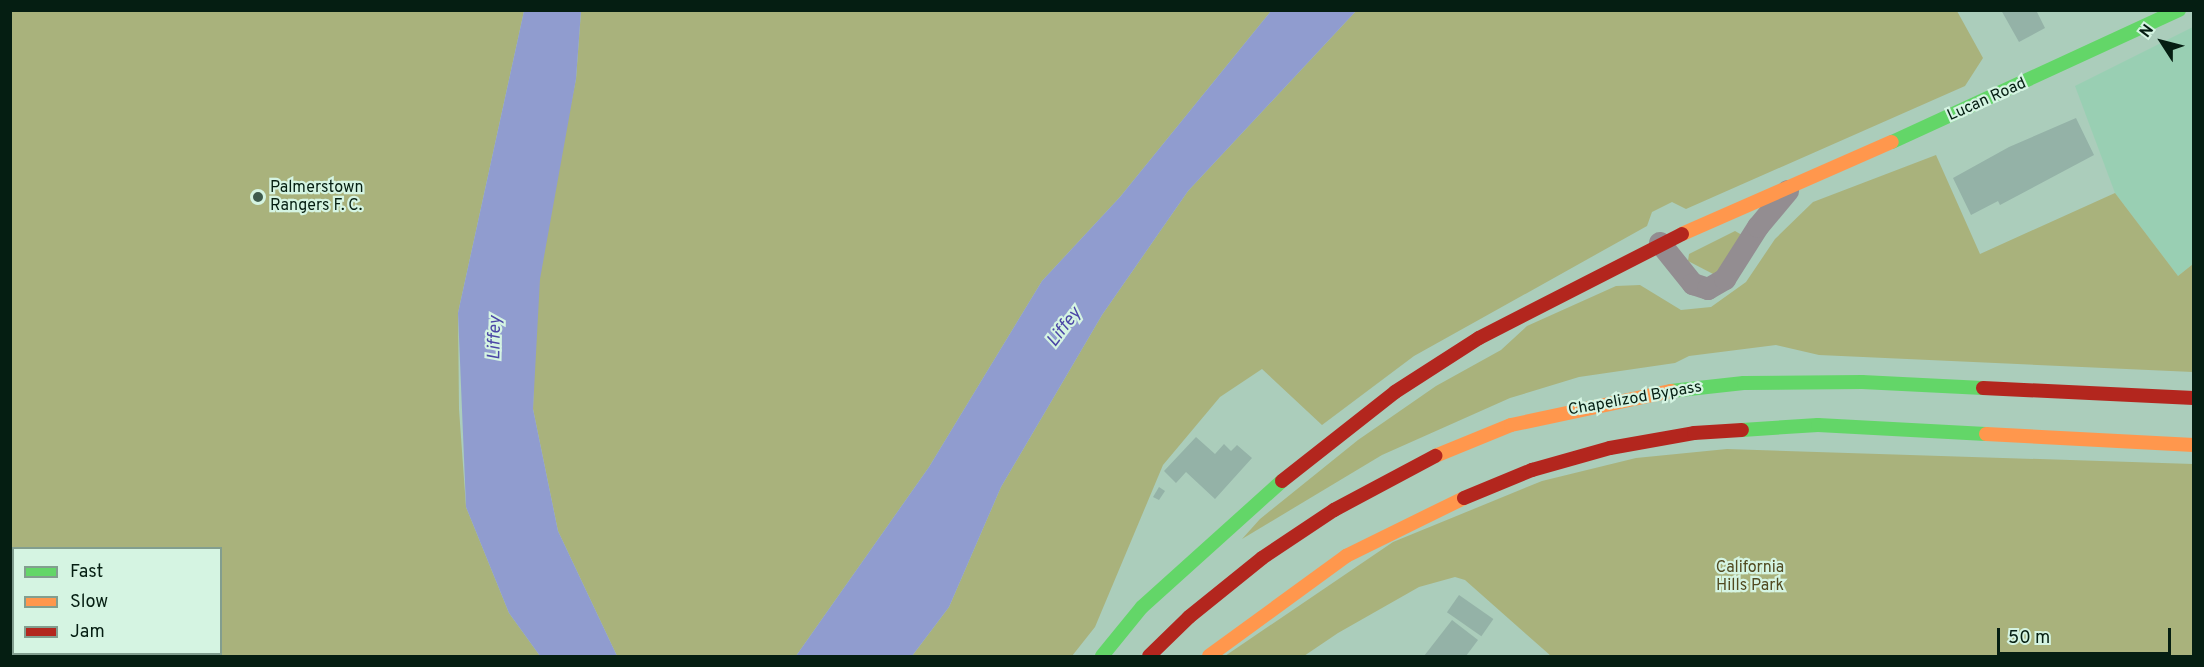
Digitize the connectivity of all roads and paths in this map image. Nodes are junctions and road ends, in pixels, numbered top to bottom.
1 (2180, 10) edge
2 (1793, 185) junction
3 (1660, 243) junction
4 (2193, 398) edge
5 (2193, 445) edge
6 (1212, 654) edge
7 (1102, 657) edge
8 (1149, 657) edge

1 - 2 main road, Lucan Road
2 - 3 main road, Lucan Road
2 - 3 street, Lucan Road
3 - 7 main road
4 - 8 main road, Chapelizod Bypass
5 - 6 main road

